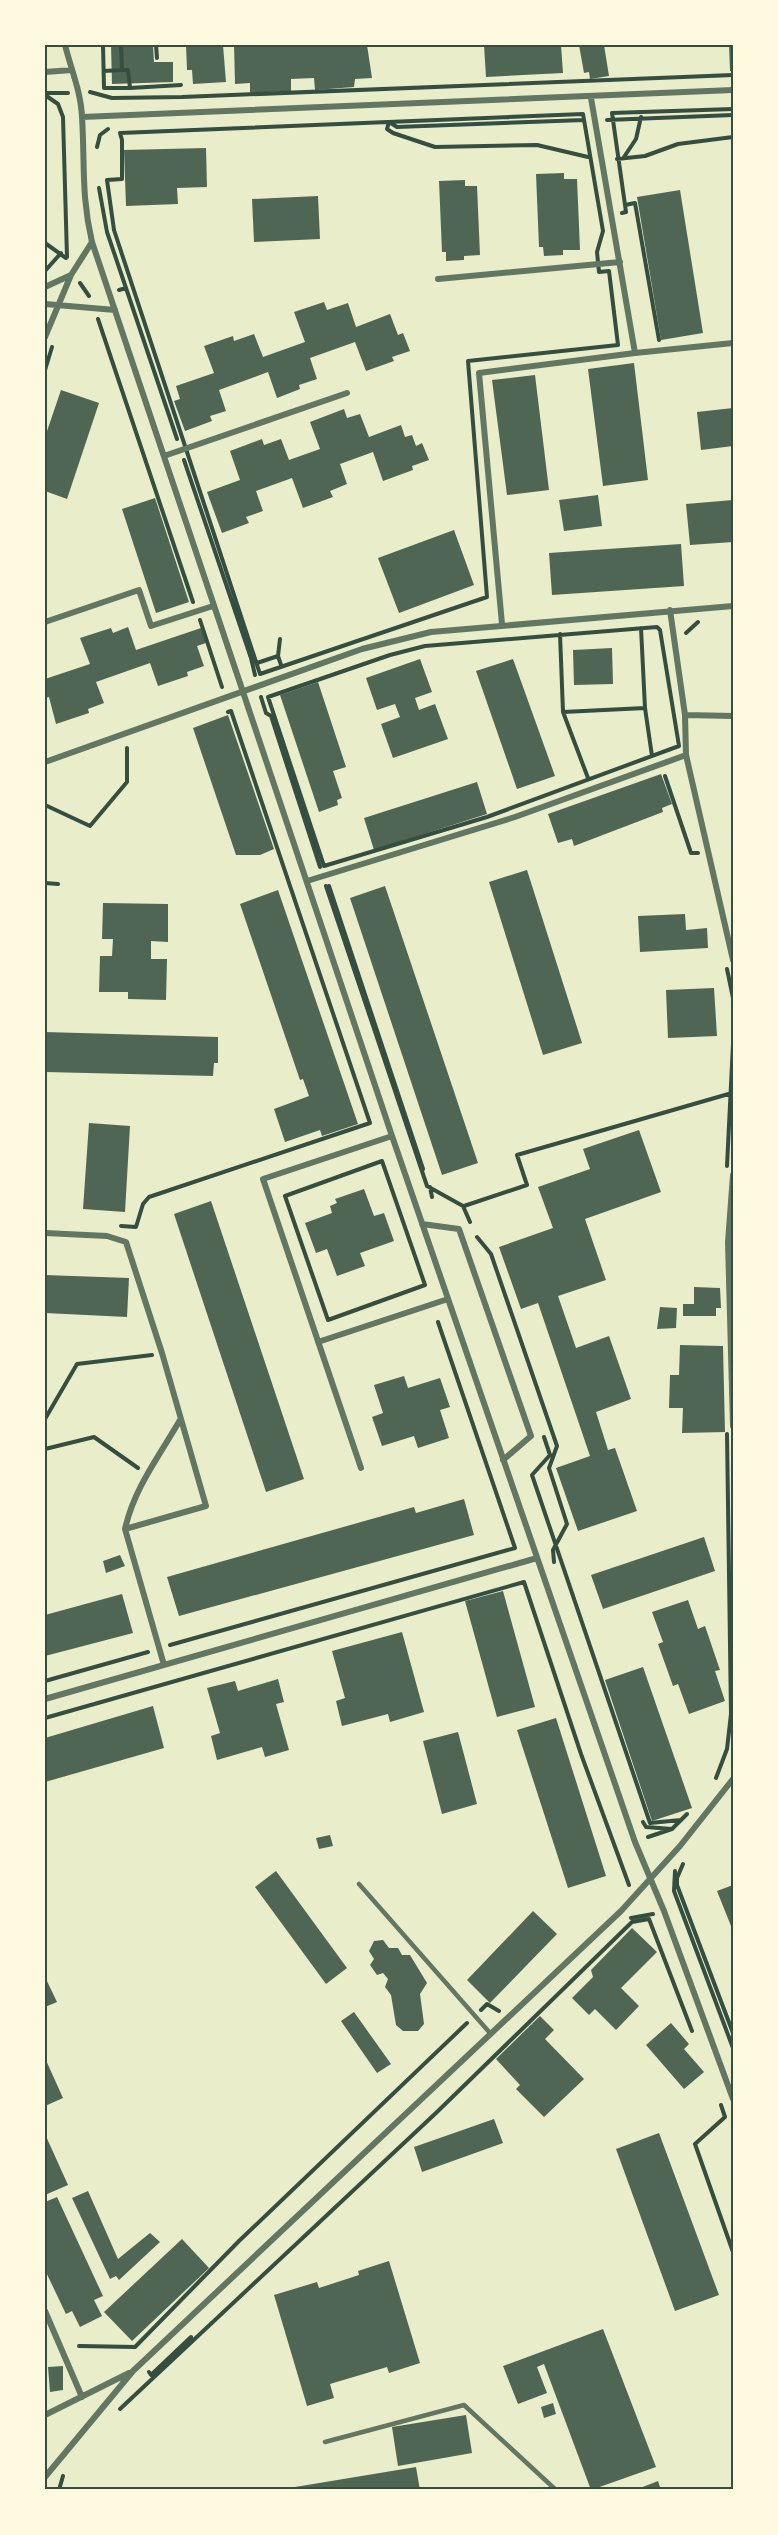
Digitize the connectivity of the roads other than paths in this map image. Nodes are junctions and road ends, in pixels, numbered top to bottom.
1 (64, 45) edge
2 (72, 70) junction
3 (45, 72) edge
4 (733, 90) edge
5 (591, 98) junction
6 (82, 117) junction
7 (92, 242) junction
8 (620, 262) junction
9 (71, 275) junction
10 (438, 279) dead end
11 (45, 287) edge
12 (45, 304) edge
13 (57, 306) junction
14 (115, 310) junction
15 (45, 337) edge
16 (733, 343) edge
17 (635, 353) junction
18 (347, 393) dead end
19 (164, 456) junction
20 (213, 606) junction
21 (733, 606) edge
22 (670, 610) junction
23 (45, 622) edge
24 (502, 624) junction
25 (242, 693) junction
26 (685, 715) junction
27 (733, 716) edge
28 (686, 755) junction
29 (45, 762) edge
30 (307, 881) junction
31 (733, 960) edge
32 (392, 1136) junction
33 (730, 1175) edge
34 (422, 1224) junction
35 (45, 1233) edge
36 (448, 1299) junction
37 (318, 1342) junction
38 (180, 1420) junction
39 (730, 1428) edge
40 (503, 1460) junction
41 (361, 1468) dead end
42 (125, 1529) junction
43 (537, 1558) junction
44 (164, 1665) junction
45 (45, 1699) edge
46 (733, 1779) edge
47 (650, 1880) junction
48 (359, 1884) dead end
49 (490, 2033) junction
50 (733, 2099) edge
51 (45, 2311) edge
52 (133, 2371) junction
53 (82, 2397) junction
54 (45, 2415) edge
55 (325, 2442) dead end
56 (45, 2477) edge
57 (556, 2490) edge

1 - 2 street
2 - 3 street
2 - 6 street
4 - 5 street
5 - 6 street
5 - 8 street
6 - 7 street
7 - 9 street
7 - 14 street
8 - 10 street
8 - 17 street
9 - 11 street
9 - 13 street
12 - 13 street
13 - 14 street
13 - 15 street
14 - 19 street
16 - 17 street
17 - 24 street
18 - 19 street
19 - 20 street
20 - 23 street
20 - 25 street
21 - 22 street
22 - 24 street
22 - 26 street
24 - 25 street
25 - 29 street
25 - 30 street
26 - 27 street
26 - 28 street
28 - 30 street
28 - 31 street
30 - 32 street
32 - 34 street
32 - 37 street
33 - 39 street
34 - 36 street
34 - 40 street
35 - 38 street
36 - 37 street
36 - 40 street
37 - 41 street
38 - 42 street
38 - 42 street
40 - 43 street
42 - 44 street
43 - 44 street
43 - 47 street
44 - 45 street
46 - 47 street
47 - 49 street
47 - 50 street
48 - 49 lane
49 - 52 street
51 - 53 street
52 - 53 street
52 - 56 street
53 - 54 street
55 - 57 lane

